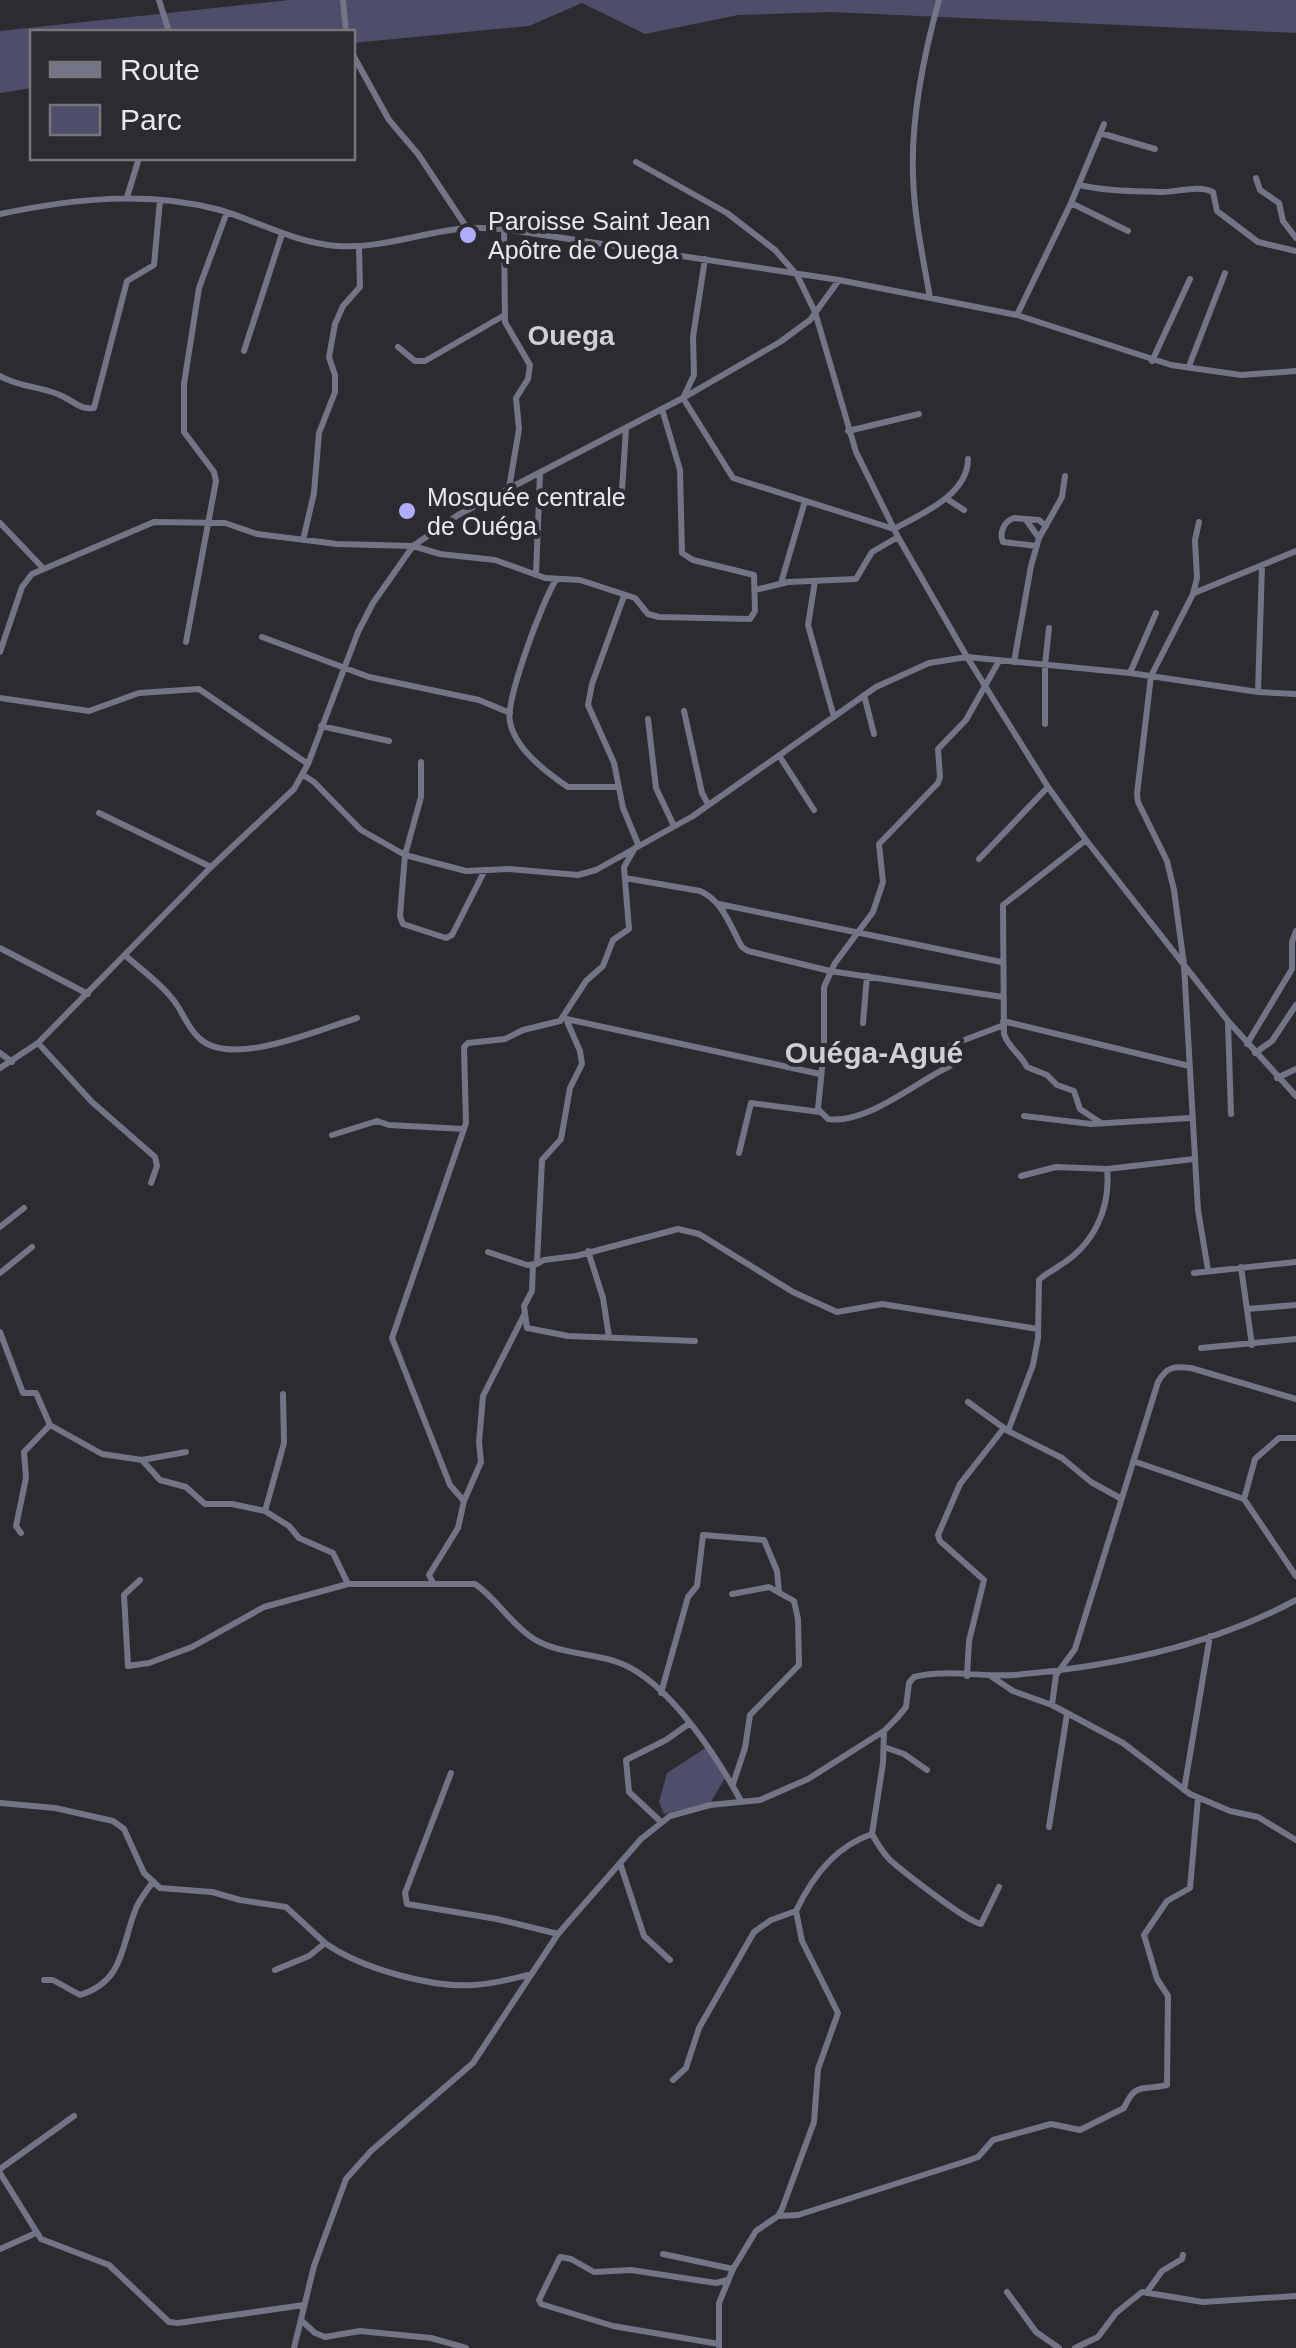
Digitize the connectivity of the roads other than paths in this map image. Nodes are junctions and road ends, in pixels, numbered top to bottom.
1 (160, 0) edge
2 (343, 0) edge
3 (939, 0) edge
4 (168, 30) edge
5 (346, 30) edge
6 (355, 58) edge
7 (1156, 149) dead end
8 (138, 160) edge
9 (636, 162) dead end
10 (1256, 178) dead end
11 (1080, 185) junction
12 (127, 197) junction
13 (160, 200) junction
14 (1071, 204) junction
15 (227, 212) junction
16 (0, 214) edge
17 (467, 228) junction
18 (504, 229) junction
19 (1128, 231) dead end
20 (282, 234) junction
21 (1296, 238) edge
22 (359, 246) junction
23 (1296, 251) edge
24 (705, 259) junction
25 (1225, 272) dead end
26 (797, 274) junction
27 (1190, 279) dead end
28 (839, 280) junction
29 (930, 298) junction
30 (815, 312) junction
31 (504, 315) junction
32 (1017, 315) junction
33 (398, 347) dead end
34 (244, 351) dead end
35 (1152, 361) junction
36 (1188, 366) junction
37 (1296, 370) edge
38 (0, 376) edge
39 (684, 398) junction
40 (662, 409) junction
41 (919, 414) dead end
42 (626, 428) junction
43 (848, 432) junction
44 (968, 459) dead end
45 (540, 474) junction
46 (1065, 476) dead end
47 (508, 489) junction
48 (622, 490) dead end
49 (946, 499) junction
50 (805, 501) junction
51 (964, 510) dead end
52 (1026, 520) junction
53 (1200, 522) dead end
54 (0, 523) edge
55 (210, 524) junction
56 (1046, 526) junction
57 (896, 533) junction
58 (303, 540) junction
59 (1038, 542) junction
60 (413, 546) junction
61 (1296, 551) edge
62 (1284, 558) junction
63 (1262, 566) junction
64 (1296, 566) edge
65 (42, 567) junction
66 (536, 575) junction
67 (556, 580) junction
68 (815, 581) junction
69 (781, 583) junction
70 (755, 590) junction
71 (1193, 594) junction
72 (624, 596) junction
73 (1156, 614) dead end
74 (1049, 628) dead end
75 (262, 637) dead end
76 (186, 642) dead end
77 (0, 652) edge
78 (968, 657) junction
79 (998, 660) junction
80 (1014, 662) junction
81 (1045, 665) junction
82 (344, 669) junction
83 (1130, 673) junction
84 (1151, 676) junction
85 (986, 686) junction
86 (1258, 692) junction
87 (1296, 694) edge
88 (864, 695) junction
89 (0, 698) edge
90 (684, 712) dead end
91 (510, 713) junction
92 (834, 717) junction
93 (648, 719) dead end
94 (1045, 724) dead end
95 (321, 726) junction
96 (874, 734) dead end
97 (389, 740) dead end
98 (780, 757) junction
99 (422, 762) dead end
100 (308, 764) junction
101 (303, 776) junction
102 (618, 787) junction
103 (1048, 787) junction
104 (708, 804) junction
105 (814, 810) dead end
106 (99, 813) dead end
107 (674, 826) junction
108 (1086, 840) junction
109 (638, 844) junction
110 (405, 855) junction
111 (979, 859) dead end
112 (212, 867) junction
113 (485, 870) junction
114 (625, 878) junction
115 (719, 904) junction
116 (1296, 931) edge
117 (856, 934) junction
118 (0, 948) edge
119 (126, 956) junction
120 (1001, 962) junction
121 (1184, 965) junction
122 (830, 971) junction
123 (867, 976) junction
124 (88, 994) junction
125 (1003, 998) junction
126 (1296, 1005) edge
127 (357, 1018) dead end
128 (564, 1019) junction
129 (864, 1022) dead end
130 (1228, 1022) junction
131 (1004, 1023) junction
132 (38, 1043) junction
133 (1248, 1044) junction
134 (0, 1052) edge
135 (1255, 1053) junction
136 (12, 1062) junction
137 (1189, 1066) junction
138 (0, 1068) edge
139 (1296, 1069) edge
140 (820, 1074) junction
141 (1277, 1078) junction
142 (1296, 1096) edge
143 (820, 1112) junction
144 (1231, 1114) dead end
145 (1024, 1116) dead end
146 (1191, 1118) junction
147 (1101, 1124) junction
148 (464, 1129) junction
149 (332, 1135) dead end
150 (739, 1153) dead end
151 (1194, 1159) junction
152 (1108, 1169) junction
153 (1021, 1176) dead end
154 (151, 1183) dead end
155 (24, 1208) dead end
156 (0, 1227) edge
157 (32, 1247) dead end
158 (588, 1251) junction
159 (488, 1252) dead end
160 (1296, 1262) edge
161 (535, 1264) junction
162 (1241, 1267) junction
163 (1208, 1270) junction
164 (0, 1272) edge
165 (1194, 1273) dead end
166 (1296, 1304) edge
167 (1247, 1310) junction
168 (524, 1315) junction
169 (1038, 1330) junction
170 (0, 1332) edge
171 (609, 1337) junction
172 (1296, 1339) edge
173 (694, 1340) dead end
174 (1252, 1345) junction
175 (1202, 1348) dead end
176 (283, 1394) dead end
177 (1296, 1399) edge
178 (968, 1402) dead end
179 (50, 1425) junction
180 (1006, 1430) junction
181 (1296, 1438) edge
182 (186, 1452) dead end
183 (142, 1460) junction
184 (1133, 1461) junction
185 (1120, 1498) junction
186 (1244, 1499) junction
187 (464, 1501) junction
188 (265, 1511) junction
189 (20, 1532) dead end
190 (1296, 1576) edge
191 (140, 1580) dead end
192 (438, 1582) junction
193 (348, 1584) junction
194 (779, 1592) junction
195 (732, 1594) dead end
196 (1296, 1600) edge
197 (1210, 1636) junction
198 (1075, 1648) junction
199 (1091, 1666) junction
200 (1058, 1670) junction
201 (966, 1676) junction
202 (991, 1677) junction
203 (662, 1693) junction
204 (1052, 1705) junction
205 (1067, 1714) junction
206 (690, 1723) junction
207 (884, 1731) junction
208 (884, 1747) junction
209 (926, 1770) dead end
210 (451, 1773) dead end
211 (732, 1786) junction
212 (1184, 1790) junction
213 (1198, 1798) junction
214 (742, 1802) junction
215 (0, 1803) edge
216 (660, 1821) junction
217 (1049, 1827) dead end
218 (872, 1834) junction
219 (1296, 1840) edge
220 (620, 1863) junction
221 (152, 1884) junction
222 (999, 1887) dead end
223 (796, 1910) junction
224 (558, 1934) junction
225 (325, 1943) junction
226 (670, 1960) dead end
227 (275, 1970) dead end
228 (530, 1975) junction
229 (44, 1980) dead end
230 (674, 2080) dead end
231 (74, 2116) dead end
232 (0, 2171) edge
233 (3, 2183) edge
234 (778, 2216) junction
235 (36, 2233) junction
236 (0, 2249) edge
237 (663, 2254) dead end
238 (1183, 2255) dead end
239 (733, 2268) junction
240 (728, 2280) junction
241 (1007, 2292) dead end
242 (1147, 2292) junction
243 (1296, 2296) edge
244 (304, 2305) junction
245 (302, 2321) junction
246 (719, 2346) edge
247 (294, 2348) edge
248 (466, 2348) edge
249 (1059, 2348) edge
250 (1076, 2348) edge

1 - 4 street
2 - 5 street
3 - 29 street
6 - 17 street
7 - 11 street
8 - 12 street
9 - 26 street
10 - 21 street
11 - 14 street
11 - 23 street
12 - 13 street
12 - 16 street
13 - 15 street
13 - 38 street
14 - 19 street
14 - 32 street
15 - 20 street
15 - 55 street
17 - 18 street
17 - 22 street
18 - 24 street
18 - 31 street
20 - 22 street
20 - 34 street
22 - 58 street
24 - 26 street
24 - 39 street
25 - 36 street
26 - 28 street
26 - 30 street
27 - 35 street
28 - 29 street
28 - 30 street
29 - 32 street
30 - 39 street
30 - 43 street
31 - 33 street
31 - 47 street
32 - 35 street
35 - 36 street
36 - 37 street
39 - 40 street
39 - 50 street
40 - 42 street
40 - 70 street
41 - 43 street
42 - 45 street
42 - 48 street
43 - 57 street
44 - 49 street
45 - 47 street
45 - 66 street
46 - 56 street
47 - 60 street
49 - 51 street
49 - 57 street
50 - 57 street
50 - 69 street
52 - 56 street
52 - 59 street
52 - 59 street
53 - 71 street
54 - 65 street
55 - 58 street
55 - 65 street
55 - 76 street
56 - 59 street
57 - 68 street
57 - 78 street
58 - 60 street
59 - 80 street
60 - 66 street
60 - 82 street
61 - 62 street
62 - 63 street
62 - 64 street
63 - 71 street
63 - 86 street
65 - 77 street
66 - 67 street
67 - 72 street
67 - 91 street
68 - 69 street
68 - 92 street
69 - 70 street
70 - 72 street
71 - 84 street
72 - 102 street
73 - 83 street
74 - 81 street
75 - 82 street
78 - 79 street
78 - 85 street
78 - 88 street
79 - 80 street
79 - 85 street
80 - 81 street
81 - 83 street
81 - 94 street
82 - 91 street
82 - 95 street
83 - 84 street
84 - 86 street
84 - 121 street
85 - 103 street
85 - 117 street
86 - 87 street
88 - 92 street
88 - 96 street
89 - 100 street
90 - 104 street
91 - 102 street
92 - 98 street
93 - 107 street
95 - 97 street
95 - 100 street
98 - 104 street
98 - 105 street
99 - 110 street
100 - 101 street
101 - 110 street
101 - 112 street
102 - 109 street
103 - 108 street
103 - 111 street
104 - 107 street
106 - 112 street
107 - 109 street
108 - 120 street
108 - 121 street
109 - 113 street
109 - 114 street
110 - 113 street
110 - 113 street
112 - 119 street
114 - 115 street
114 - 128 street
115 - 117 street
115 - 122 street
116 - 133 street
117 - 120 street
117 - 122 street
118 - 124 street
119 - 124 street
119 - 127 street
120 - 125 street
121 - 130 street
121 - 137 street
122 - 123 street
122 - 140 street
123 - 125 street
123 - 129 street
124 - 132 street
125 - 131 street
126 - 135 street
128 - 140 street
128 - 148 street
128 - 161 street
130 - 133 street
130 - 144 street
131 - 137 street
131 - 143 street
131 - 147 street
132 - 136 street
132 - 154 street
133 - 135 street
134 - 136 street
135 - 141 street
136 - 138 street
137 - 146 street
139 - 141 street
140 - 143 street
141 - 142 street
143 - 150 street
145 - 147 street
146 - 147 street
146 - 151 street
148 - 149 street
148 - 187 street
151 - 152 street
151 - 163 street
152 - 153 street
152 - 169 street
155 - 156 street
157 - 164 street
158 - 161 street
158 - 169 street
158 - 171 street
159 - 161 street
160 - 162 street
161 - 168 street
162 - 163 street
162 - 167 street
163 - 165 street
166 - 167 street
167 - 174 street
168 - 171 street
168 - 187 street
169 - 180 street
170 - 179 street
171 - 173 street
172 - 174 street
174 - 175 street
176 - 188 street
177 - 184 street
178 - 180 street
179 - 183 street
179 - 189 street
180 - 185 street
180 - 201 street
181 - 186 street
182 - 183 street
183 - 188 street
184 - 185 street
184 - 186 street
185 - 198 street
186 - 190 street
187 - 192 street
188 - 193 street
191 - 193 street
192 - 193 street
192 - 203 street
194 - 195 street
194 - 203 street
194 - 211 street
196 - 197 street
197 - 199 street
197 - 212 street
198 - 199 street
198 - 200 street
199 - 200 street
200 - 202 street
200 - 204 street
201 - 202 street
201 - 207 street
202 - 204 street
203 - 206 street
204 - 205 street
205 - 212 street
205 - 217 street
206 - 211 street
206 - 216 street
207 - 208 street
207 - 214 street
208 - 209 street
208 - 218 street
210 - 224 street
211 - 214 street
212 - 213 street
213 - 219 street
213 - 234 street
214 - 216 street
215 - 221 street
216 - 220 street
218 - 222 street
218 - 223 street
220 - 224 street
220 - 226 street
221 - 225 street
221 - 229 street
223 - 230 street
223 - 234 street
224 - 228 street
225 - 227 street
225 - 228 street
228 - 244 street
231 - 232 street
232 - 233 street
233 - 235 street
234 - 239 street
235 - 236 street
235 - 244 street
237 - 239 street
238 - 242 street
239 - 240 street
240 - 246 street
240 - 246 street
241 - 249 street
242 - 243 street
242 - 250 street
244 - 245 street
245 - 247 street
245 - 248 street

